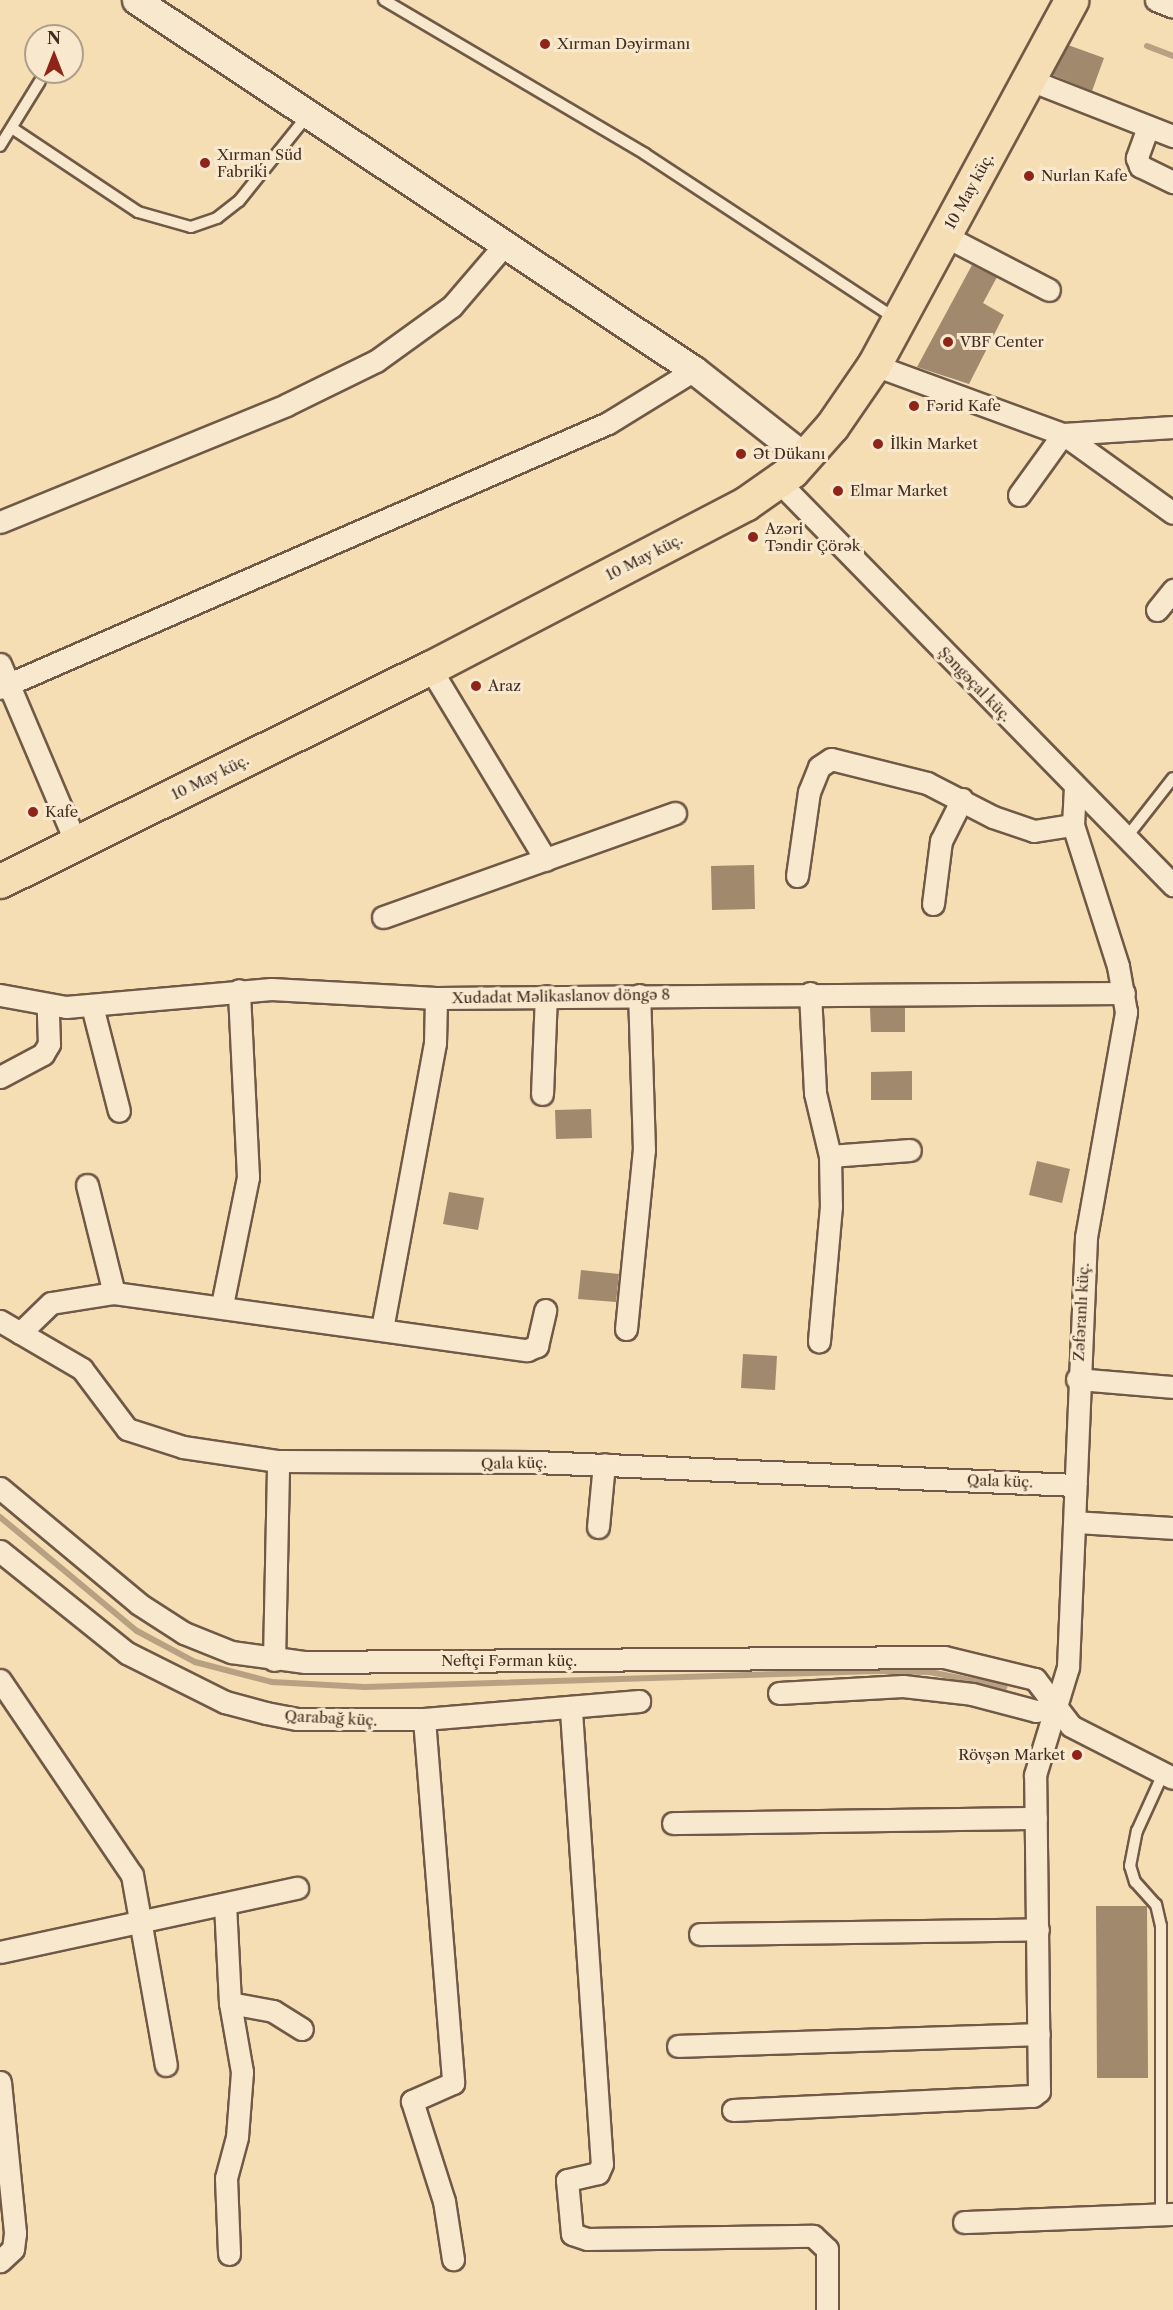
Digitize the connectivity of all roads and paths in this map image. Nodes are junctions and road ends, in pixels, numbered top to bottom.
1 (136, 0) edge
2 (384, 0) edge
3 (1071, 0) edge
4 (1156, 0) edge
5 (1173, 7) edge
6 (1030, 80) junction
7 (38, 84) edge
8 (308, 115) junction
9 (1148, 126) junction
10 (12, 128) junction
11 (1173, 136) edge
12 (0, 146) edge
13 (1173, 182) edge
14 (945, 236) junction
15 (506, 243) junction
16 (1049, 290) dead end
17 (898, 321) junction
18 (874, 364) junction
19 (694, 370) junction
20 (1173, 427) edge
21 (1063, 434) junction
22 (806, 458) junction
23 (778, 482) junction
24 (1019, 495) dead end
25 (1173, 513) edge
26 (0, 522) edge
27 (1173, 590) edge
28 (1157, 610) dead end
29 (0, 664) edge
30 (430, 668) junction
31 (4, 687) edge
32 (1173, 778) edge
33 (1075, 788) junction
34 (962, 799) junction
35 (675, 813) dead end
36 (1073, 825) junction
37 (1126, 838) junction
38 (76, 843) junction
39 (546, 860) junction
40 (797, 876) dead end
41 (0, 881) edge
42 (1173, 885) edge
43 (933, 904) dead end
44 (382, 917) dead end
45 (239, 990) junction
46 (810, 993) junction
47 (1124, 993) junction
48 (639, 994) junction
49 (0, 995) edge
50 (546, 996) junction
51 (436, 998) junction
52 (48, 1006) junction
53 (92, 1006) junction
54 (0, 1077) edge
55 (542, 1094) dead end
56 (119, 1111) dead end
57 (910, 1150) dead end
58 (830, 1156) junction
59 (87, 1185) dead end
60 (114, 1293) junction
61 (222, 1305) junction
62 (545, 1310) dead end
63 (0, 1321) edge
64 (382, 1329) junction
65 (626, 1329) dead end
66 (20, 1333) junction
67 (819, 1341) dead end
68 (1077, 1379) junction
69 (1173, 1387) edge
70 (278, 1461) junction
71 (604, 1464) junction
72 (1076, 1485) junction
73 (0, 1488) edge
74 (1075, 1522) junction
75 (598, 1527) dead end
76 (1173, 1528) edge
77 (0, 1551) edge
78 (274, 1660) junction
79 (0, 1680) edge
80 (779, 1693) dead end
81 (639, 1701) dead end
82 (1056, 1708) junction
83 (572, 1711) junction
84 (424, 1719) junction
85 (1168, 1776) edge
86 (1036, 1818) junction
87 (673, 1823) dead end
88 (297, 1888) dead end
89 (225, 1904) junction
90 (143, 1920) junction
91 (1038, 1929) junction
92 (700, 1934) dead end
93 (0, 1952) edge
94 (230, 2003) junction
95 (302, 2029) dead end
96 (1039, 2034) junction
97 (678, 2046) dead end
98 (166, 2066) dead end
99 (1, 2096) edge
100 (733, 2110) dead end
101 (1167, 2214) edge
102 (964, 2222) dead end
103 (229, 2254) dead end
104 (453, 2259) dead end
105 (0, 2261) edge
106 (827, 2310) edge

1 - 8 street
2 - 17 lane
3 - 6 main road, 10 May küç.
4 - 5 street
6 - 9 street
6 - 14 main road, 10 May küç.
7 - 10 lane
8 - 10 lane
8 - 15 street
9 - 11 street
9 - 13 street
10 - 12 lane
14 - 16 street
14 - 17 main road, 10 May küç.
15 - 19 street
15 - 26 street
17 - 18 main road, 10 May küç.
18 - 21 street
18 - 22 main road, 10 May küç.
19 - 22 street
19 - 31 street
20 - 21 street
21 - 24 street
21 - 25 street
22 - 23 main road, 10 May küç.
23 - 30 main road, 10 May küç.
23 - 33 street, Şəngəçal küç.
27 - 28 street
29 - 31 street
30 - 38 main road, 10 May küç.
30 - 39 street
31 - 38 street
32 - 37 lane
33 - 36 street, Zəfəranlı küç.
33 - 37 street, Şəngəçal küç.
34 - 36 street
34 - 40 street
34 - 43 street
35 - 39 street
36 - 47 street, Zəfəranlı küç.
37 - 42 street, Şəngəçal küç.
38 - 41 main road, 10 May küç.
39 - 44 street
45 - 51 street, Xudadat Məlikaslanov döngə 8
45 - 53 street, Xudadat Məlikaslanov döngə 8
45 - 61 street
46 - 47 street, Xudadat Məlikaslanov döngə 8
46 - 48 street, Xudadat Məlikaslanov döngə 8
46 - 58 street
47 - 68 street, Zəfəranlı küç.
48 - 50 street, Xudadat Məlikaslanov döngə 8
48 - 65 street
49 - 52 street, Xudadat Məlikaslanov döngə 8
50 - 51 street, Xudadat Məlikaslanov döngə 8
50 - 55 street
51 - 64 street
52 - 53 street, Xudadat Məlikaslanov döngə 8
52 - 54 street
53 - 56 street
57 - 58 street
58 - 67 street
59 - 60 street
60 - 61 street
60 - 66 street
61 - 64 street
62 - 64 street
63 - 66 street, Qala küç.
66 - 70 street, Qala küç.
68 - 69 street
68 - 72 street, Zəfəranlı küç.
70 - 71 street, Qala küç.
70 - 78 street
71 - 72 street, Qala küç.
71 - 75 street
72 - 74 street, Zəfəranlı küç.
73 - 78 street, Neftçi Fərman küç.
74 - 76 street
74 - 82 street, Zəfəranlı küç.
77 - 84 street, Qarabağ küç.
78 - 82 street, Neftçi Fərman küç.
79 - 90 street
80 - 82 street
81 - 83 street, Qarabağ küç.
82 - 85 street
82 - 86 street, Zəfəranlı küç.
83 - 84 street, Qarabağ küç.
83 - 106 street
84 - 104 street
85 - 101 lane
86 - 87 street
86 - 91 street, Zəfəranlı küç.
88 - 89 street
89 - 90 street
89 - 94 street
90 - 93 street
90 - 98 street
91 - 92 street
91 - 96 street, Zəfəranlı küç.
94 - 95 street
94 - 103 street
96 - 97 street
96 - 100 street, Zəfəranlı küç.
99 - 105 street
101 - 102 street

